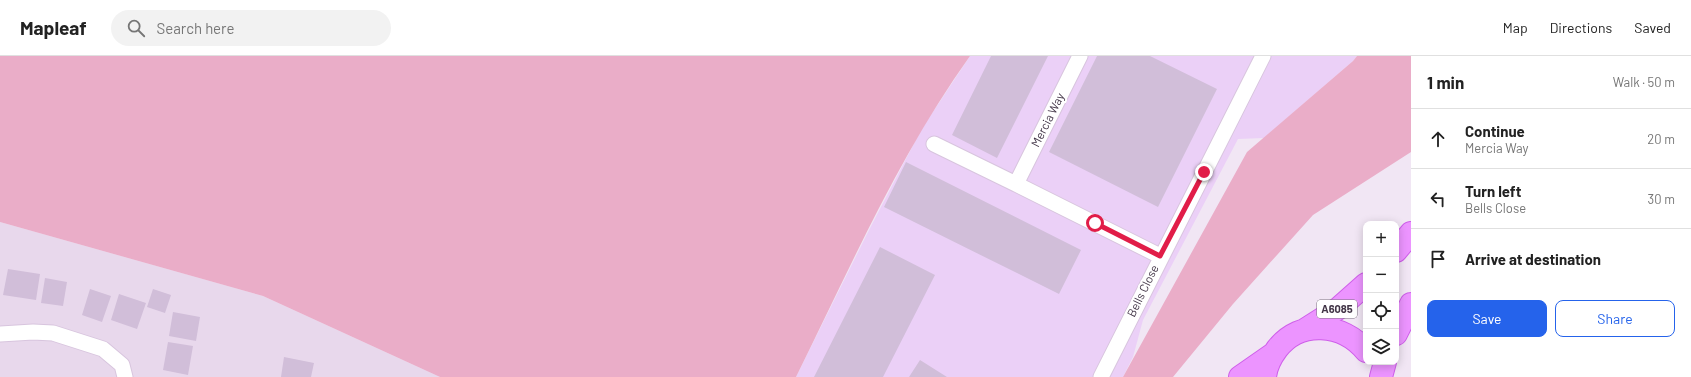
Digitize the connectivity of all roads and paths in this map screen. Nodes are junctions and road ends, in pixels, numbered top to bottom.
1 (1080, 56) edge
2 (1259, 57) edge
3 (934, 144) dead end
4 (1016, 184) junction
5 (1411, 233) edge
6 (1399, 247) edge
7 (1160, 256) junction
8 (1363, 287) edge
9 (1411, 304) edge
10 (1398, 329) edge
11 (1305, 330) junction
12 (0, 334) edge
13 (1363, 348) edge
14 (1273, 354) junction
15 (1374, 365) edge
16 (1384, 365) edge
17 (125, 377) edge
18 (1101, 377) edge
19 (1240, 377) edge
20 (1265, 377) edge
21 (1377, 377) edge
22 (1381, 377) edge

1 - 4 street, Mercia Way
2 - 7 street, Bells Close
3 - 4 street
4 - 7 street
5 - 6 main road
7 - 18 street, Bells Close
8 - 11 main road, A6085
9 - 10 main road
11 - 13 main road
11 - 14 main road
12 - 17 street
14 - 19 main road
14 - 20 main road
15 - 21 main road
16 - 22 main road

